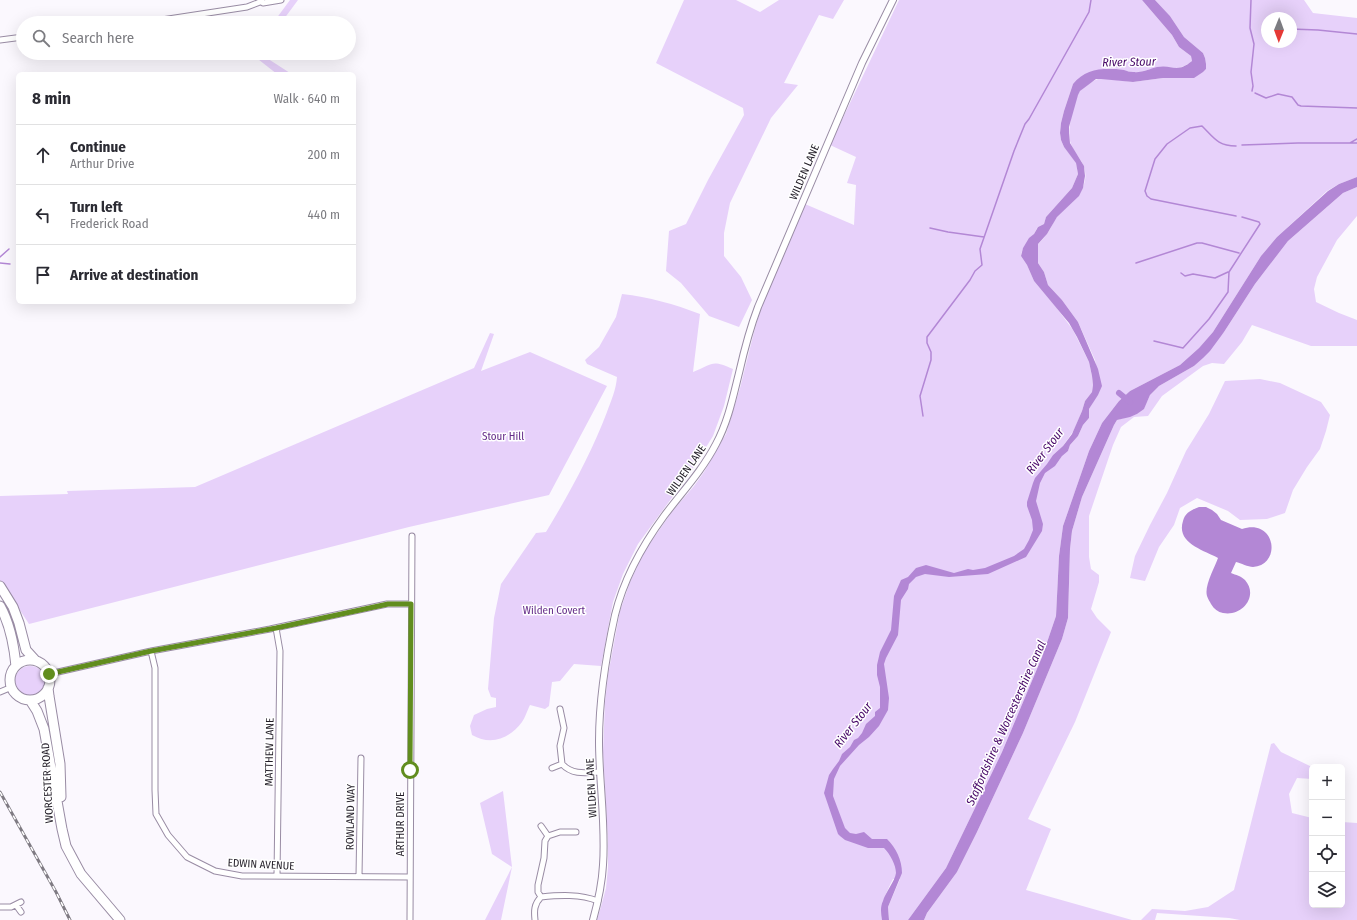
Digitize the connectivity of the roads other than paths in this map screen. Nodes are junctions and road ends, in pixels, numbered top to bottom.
1 (281, 0) edge
2 (893, 0) edge
3 (260, 1) edge
4 (188, 16) edge
5 (16, 38) edge
6 (0, 40) edge
7 (412, 536) dead end
8 (0, 586) edge
9 (411, 604) junction
10 (0, 606) edge
11 (276, 628) junction
12 (151, 651) junction
13 (36, 662) junction
14 (16, 666) junction
15 (49, 674) junction
16 (12, 687) junction
17 (48, 688) junction
18 (0, 692) edge
19 (30, 700) junction
20 (560, 709) dead end
21 (361, 758) dead end
22 (562, 764) junction
23 (552, 768) dead end
24 (600, 772) junction
25 (541, 826) dead end
26 (62, 829) junction
27 (576, 832) dead end
28 (548, 836) junction
29 (277, 876) junction
30 (359, 876) junction
31 (410, 877) junction
32 (541, 897) junction
33 (598, 901) junction
34 (0, 907) edge
35 (21, 912) dead end
36 (120, 920) edge
37 (410, 920) edge
38 (535, 920) edge
39 (593, 920) edge

1 - 3 street
2 - 24 street, WILDEN LANE
3 - 4 street
5 - 6 street
7 - 9 street, ARTHUR DRIVE
8 - 13 highway
9 - 11 street
9 - 31 street, ARTHUR DRIVE
10 - 14 highway
11 - 12 street
11 - 29 street, MATTHEW LANE
12 - 15 street
12 - 29 street, EDWIN AVENUE
13 - 14 highway
13 - 15 highway
14 - 16 highway
15 - 17 highway, WORCESTER ROAD
16 - 18 street
16 - 19 highway
17 - 19 highway
17 - 26 highway, WORCESTER ROAD
19 - 26 highway, WORCESTER ROAD
20 - 22 street
21 - 30 street, ROWLAND WAY
22 - 23 street
22 - 24 street
24 - 33 street, WILDEN LANE
25 - 28 street
26 - 36 highway, WORCESTER ROAD
27 - 28 street
28 - 32 street
29 - 30 street, EDWIN AVENUE
30 - 31 street, EDWIN AVENUE
31 - 37 street, ARTHUR DRIVE
32 - 33 street
32 - 38 street
33 - 39 street, WILDEN LANE
34 - 35 street

